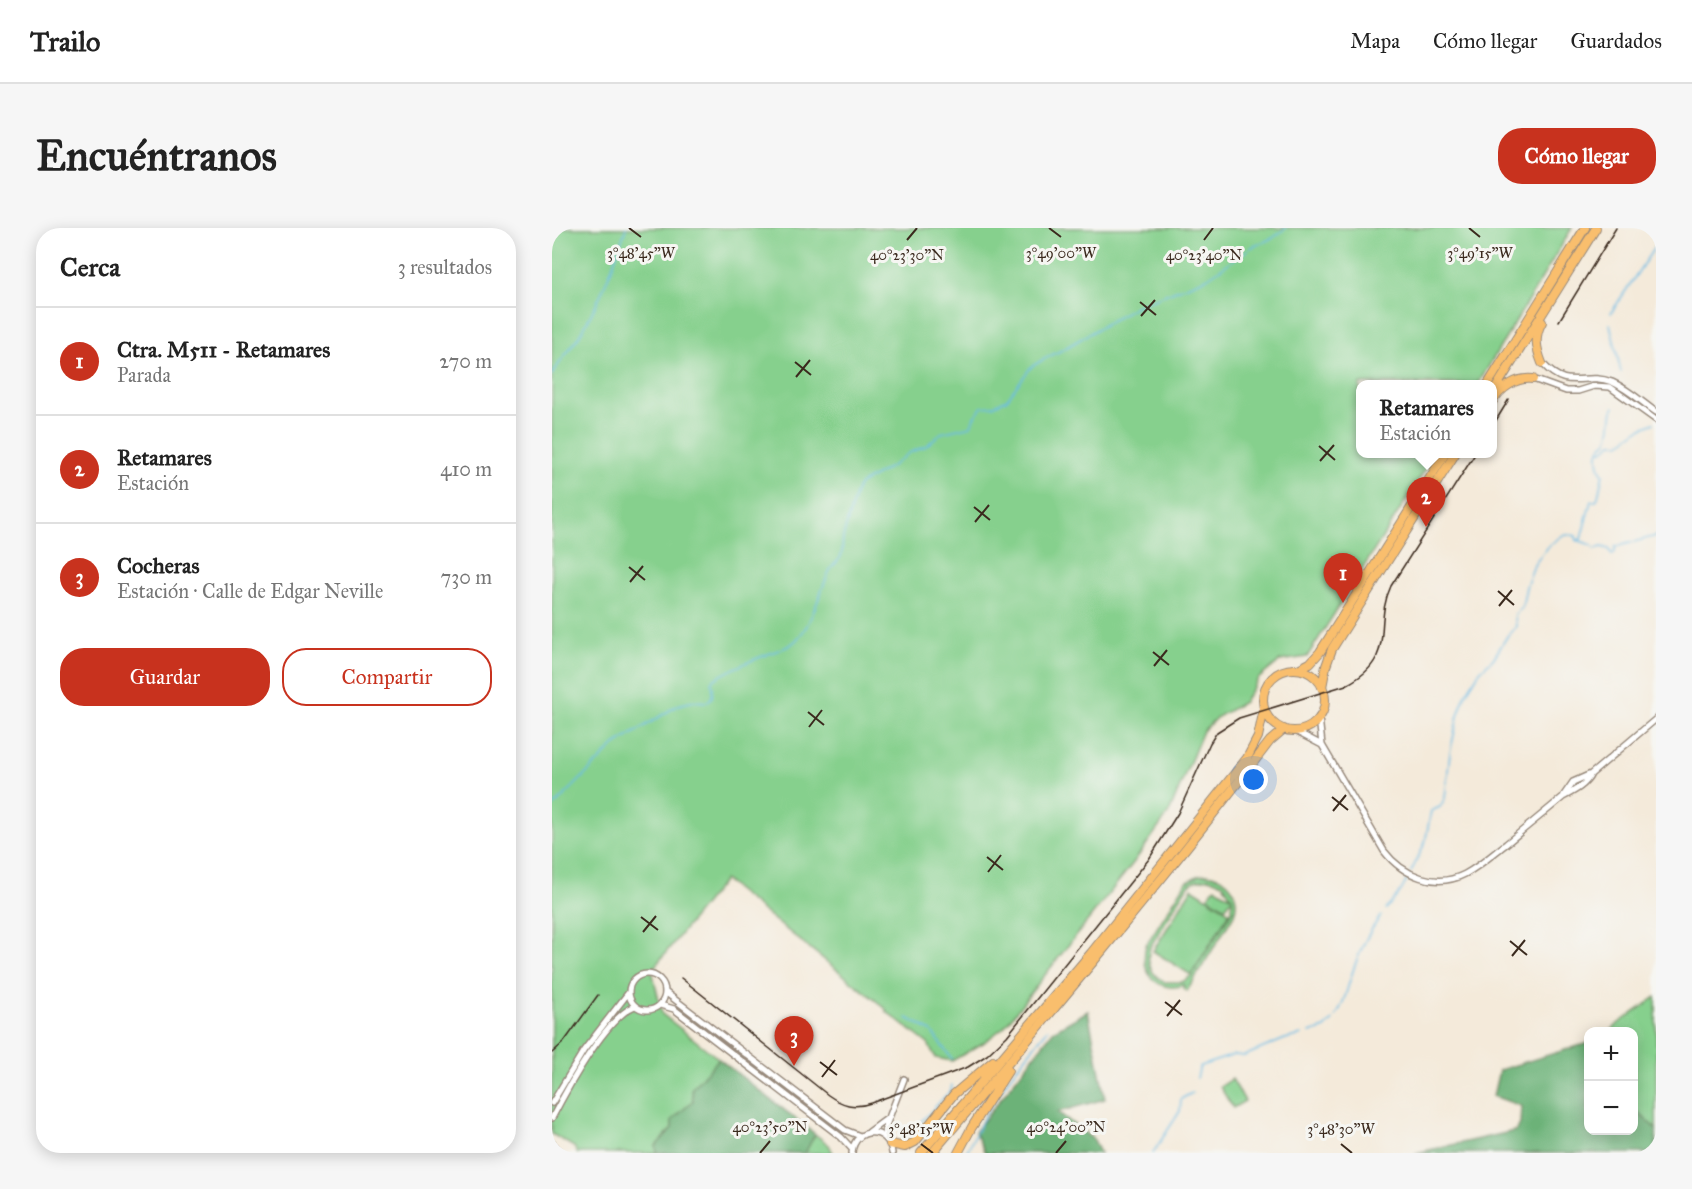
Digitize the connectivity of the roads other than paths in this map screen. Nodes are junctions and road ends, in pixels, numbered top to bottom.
1 (1585, 228) edge
2 (1596, 228) edge
3 (1557, 292) junction
4 (1542, 363) joint
5 (1490, 380) edge
6 (1533, 380) joint
7 (1497, 386) edge
8 (1497, 396) edge
9 (1656, 412) edge
10 (1656, 420) edge
11 (1442, 458) edge
12 (1452, 458) edge
13 (1298, 669) junction
14 (1322, 687) junction
15 (1264, 709) junction
16 (1319, 717) junction
17 (1656, 719) edge
18 (1284, 729) junction
19 (1295, 730) junction
20 (1322, 745) junction
21 (629, 992) junction
22 (665, 992) junction
23 (660, 1005) junction
24 (635, 1006) junction
25 (1045, 1022) junction
26 (1012, 1044) junction
27 (904, 1079) dead end
28 (552, 1103) edge
29 (552, 1118) edge
30 (889, 1118) junction
31 (869, 1132) junction
32 (860, 1136) junction
33 (552, 1143) edge
34 (889, 1145) edge
35 (852, 1151) edge
36 (561, 1153) edge
37 (921, 1153) edge
38 (932, 1153) edge
39 (958, 1153) edge

1 - 5 highway
2 - 3 highway
3 - 4 highway
3 - 7 highway
4 - 9 street
6 - 8 highway
6 - 10 street
11 - 13 highway
12 - 14 highway
13 - 14 highway
13 - 15 highway
14 - 16 highway
15 - 18 highway
15 - 26 highway
16 - 19 highway
16 - 20 street
17 - 20 street
18 - 19 highway
18 - 25 highway
19 - 20 street
21 - 22 street
21 - 24 street
21 - 28 street
22 - 23 street
22 - 32 street
23 - 24 street
23 - 35 street
24 - 29 street
25 - 38 highway
25 - 39 highway
26 - 34 highway
26 - 37 highway
27 - 30 street
30 - 31 street
30 - 34 street
31 - 32 street
31 - 34 street
32 - 35 street
33 - 36 street

